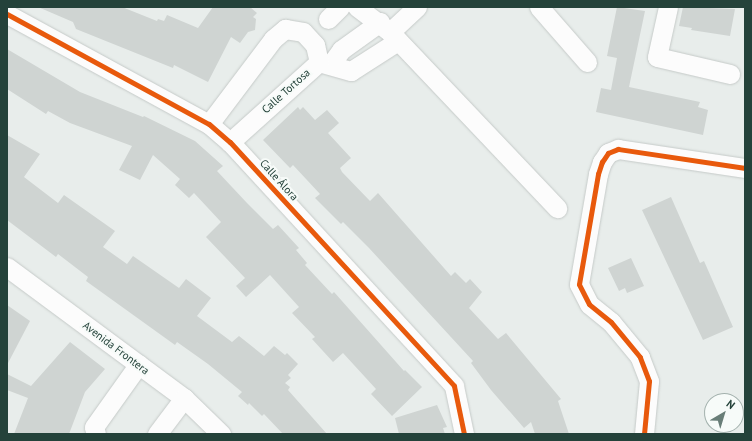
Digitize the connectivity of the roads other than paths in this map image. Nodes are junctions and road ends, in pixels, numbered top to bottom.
1 (357, 7) edge
2 (417, 7) edge
3 (538, 7) edge
4 (668, 7) edge
5 (16, 13) edge
6 (389, 32) junction
7 (587, 62) dead end
8 (325, 63) junction
9 (730, 74) dead end
10 (209, 124) junction
11 (230, 142) junction
12 (745, 168) edge
13 (557, 208) dead end
14 (7, 267) edge
15 (139, 364) junction
16 (184, 398) junction
17 (96, 434) edge
18 (157, 434) edge
19 (221, 434) edge
20 (464, 434) edge
21 (644, 434) edge

1 - 6 street
2 - 6 street
3 - 7 street
4 - 9 street
5 - 10 street, Calle Álora
6 - 8 street
6 - 8 street
6 - 13 street
8 - 10 street, Calle Tortosa
8 - 11 street, Calle Tortosa
10 - 11 street, Calle Álora
11 - 20 street, Calle Álora
12 - 21 street
14 - 15 street, Avenida Frontera
15 - 16 street, Avenida Frontera
15 - 17 street
16 - 18 street
16 - 19 street, Avenida Frontera

